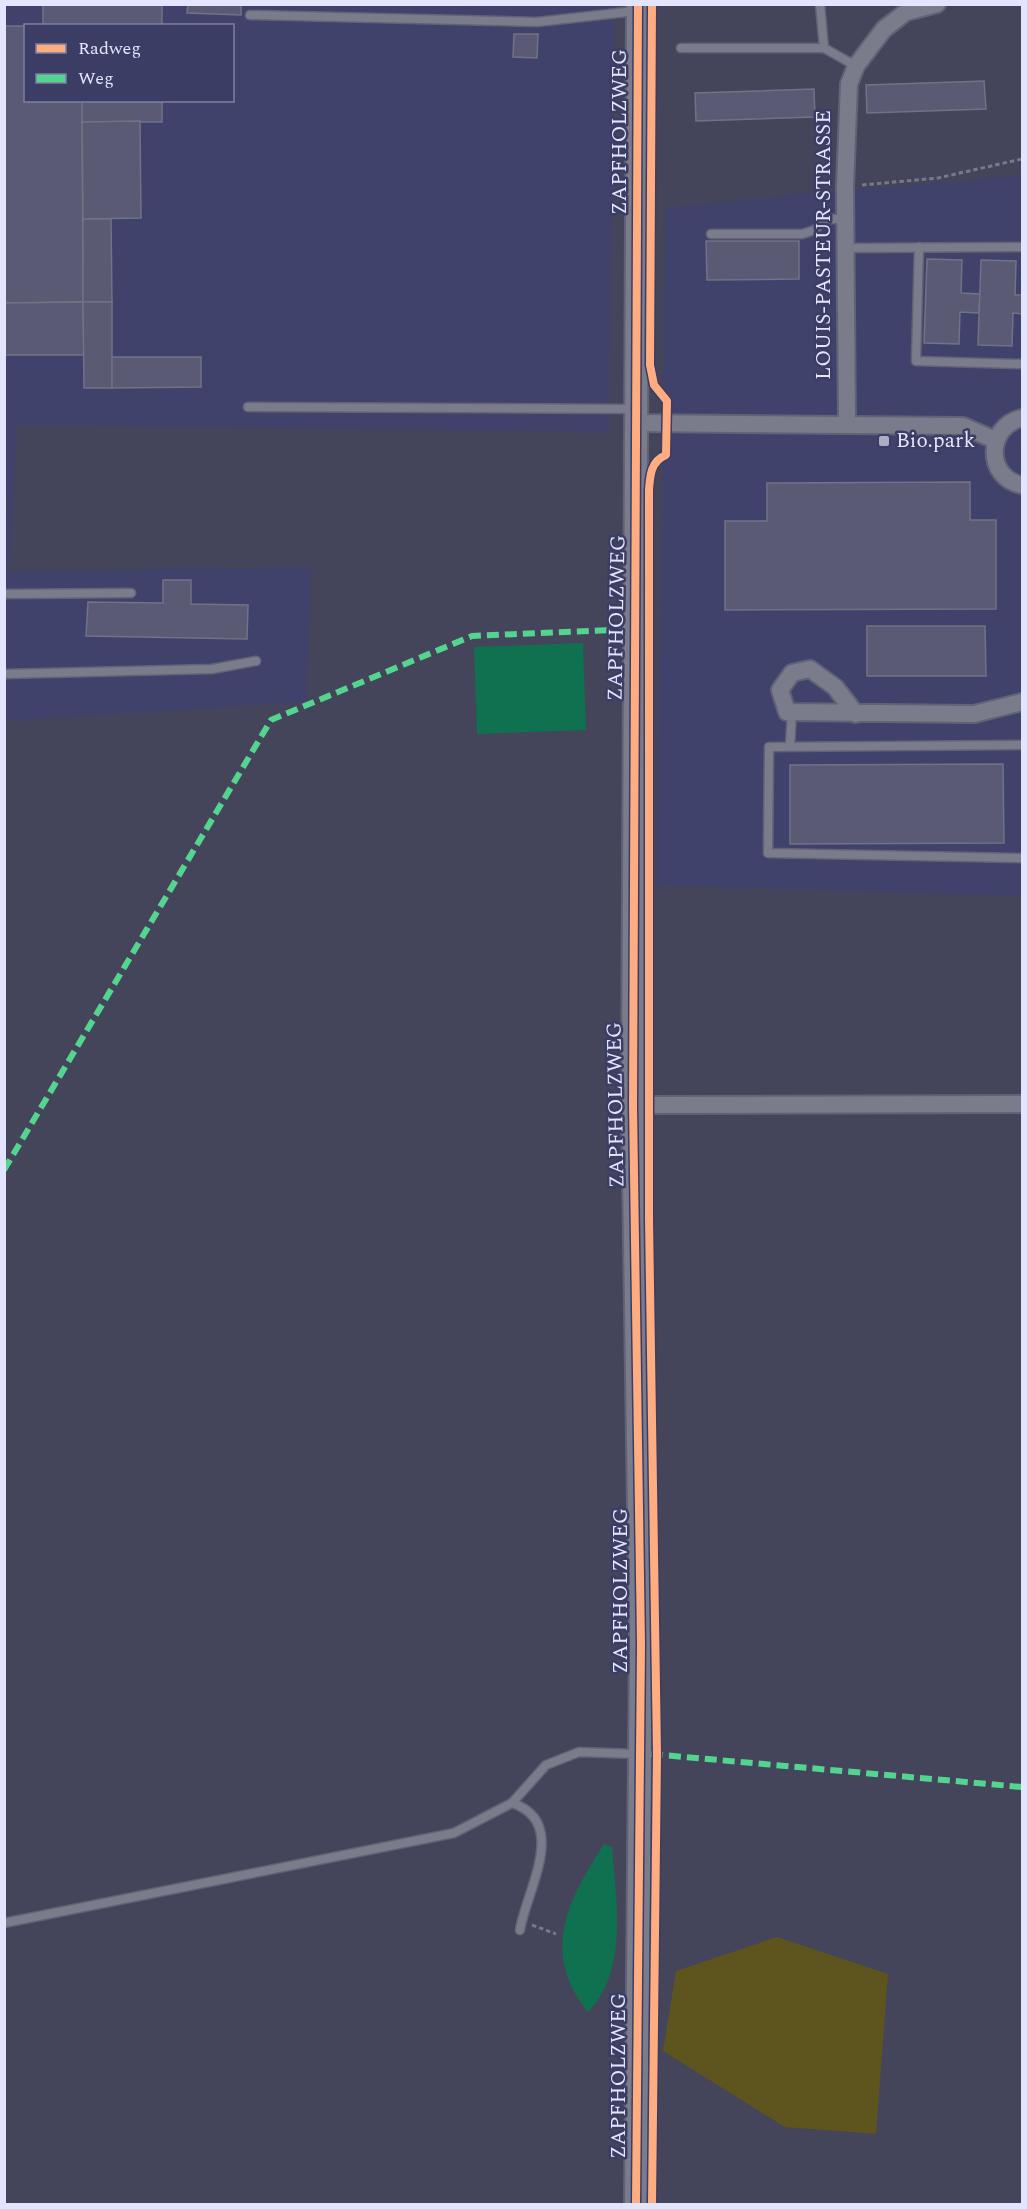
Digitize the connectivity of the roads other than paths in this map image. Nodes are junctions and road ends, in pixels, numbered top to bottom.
1 (820, 4) edge
2 (938, 4) edge
3 (638, 8) edge
4 (250, 15) dead end
5 (681, 48) dead end
6 (824, 48) junction
7 (856, 66) junction
8 (846, 219) junction
9 (711, 234) dead end
10 (919, 247) junction
11 (1023, 247) edge
12 (847, 248) junction
13 (1023, 364) edge
14 (248, 407) dead end
15 (636, 416) junction
16 (1023, 418) edge
17 (847, 425) junction
18 (995, 440) junction
19 (1023, 485) edge
20 (131, 593) dead end
21 (4, 594) edge
22 (256, 661) dead end
23 (4, 674) edge
24 (1023, 702) edge
25 (790, 712) junction
26 (856, 714) junction
27 (1023, 745) edge
28 (790, 746) junction
29 (1023, 858) edge
30 (1023, 1104) edge
31 (633, 1105) junction
32 (639, 1754) junction
33 (512, 1803) junction
34 (4, 1923) edge
35 (520, 1930) dead end
36 (636, 2205) edge

1 - 6 lane
2 - 7 street, LOUIS-PASTEUR-STRASSE
3 - 4 lane
3 - 15 street, ZAPFHOLZWEG
5 - 6 lane
6 - 7 lane
7 - 8 street, LOUIS-PASTEUR-STRASSE
8 - 9 lane
8 - 12 street, LOUIS-PASTEUR-STRASSE
10 - 11 lane
10 - 12 lane
10 - 13 lane
12 - 17 street, LOUIS-PASTEUR-STRASSE
14 - 15 lane
15 - 17 street
15 - 31 street, ZAPFHOLZWEG
16 - 18 street
17 - 18 street
18 - 19 street
20 - 21 lane
22 - 23 lane
24 - 26 street
25 - 26 street
25 - 26 street
25 - 28 lane
27 - 28 lane
28 - 29 lane
30 - 31 street
31 - 32 street, ZAPFHOLZWEG
32 - 33 lane
32 - 36 street, ZAPFHOLZWEG
33 - 34 lane
33 - 35 lane

